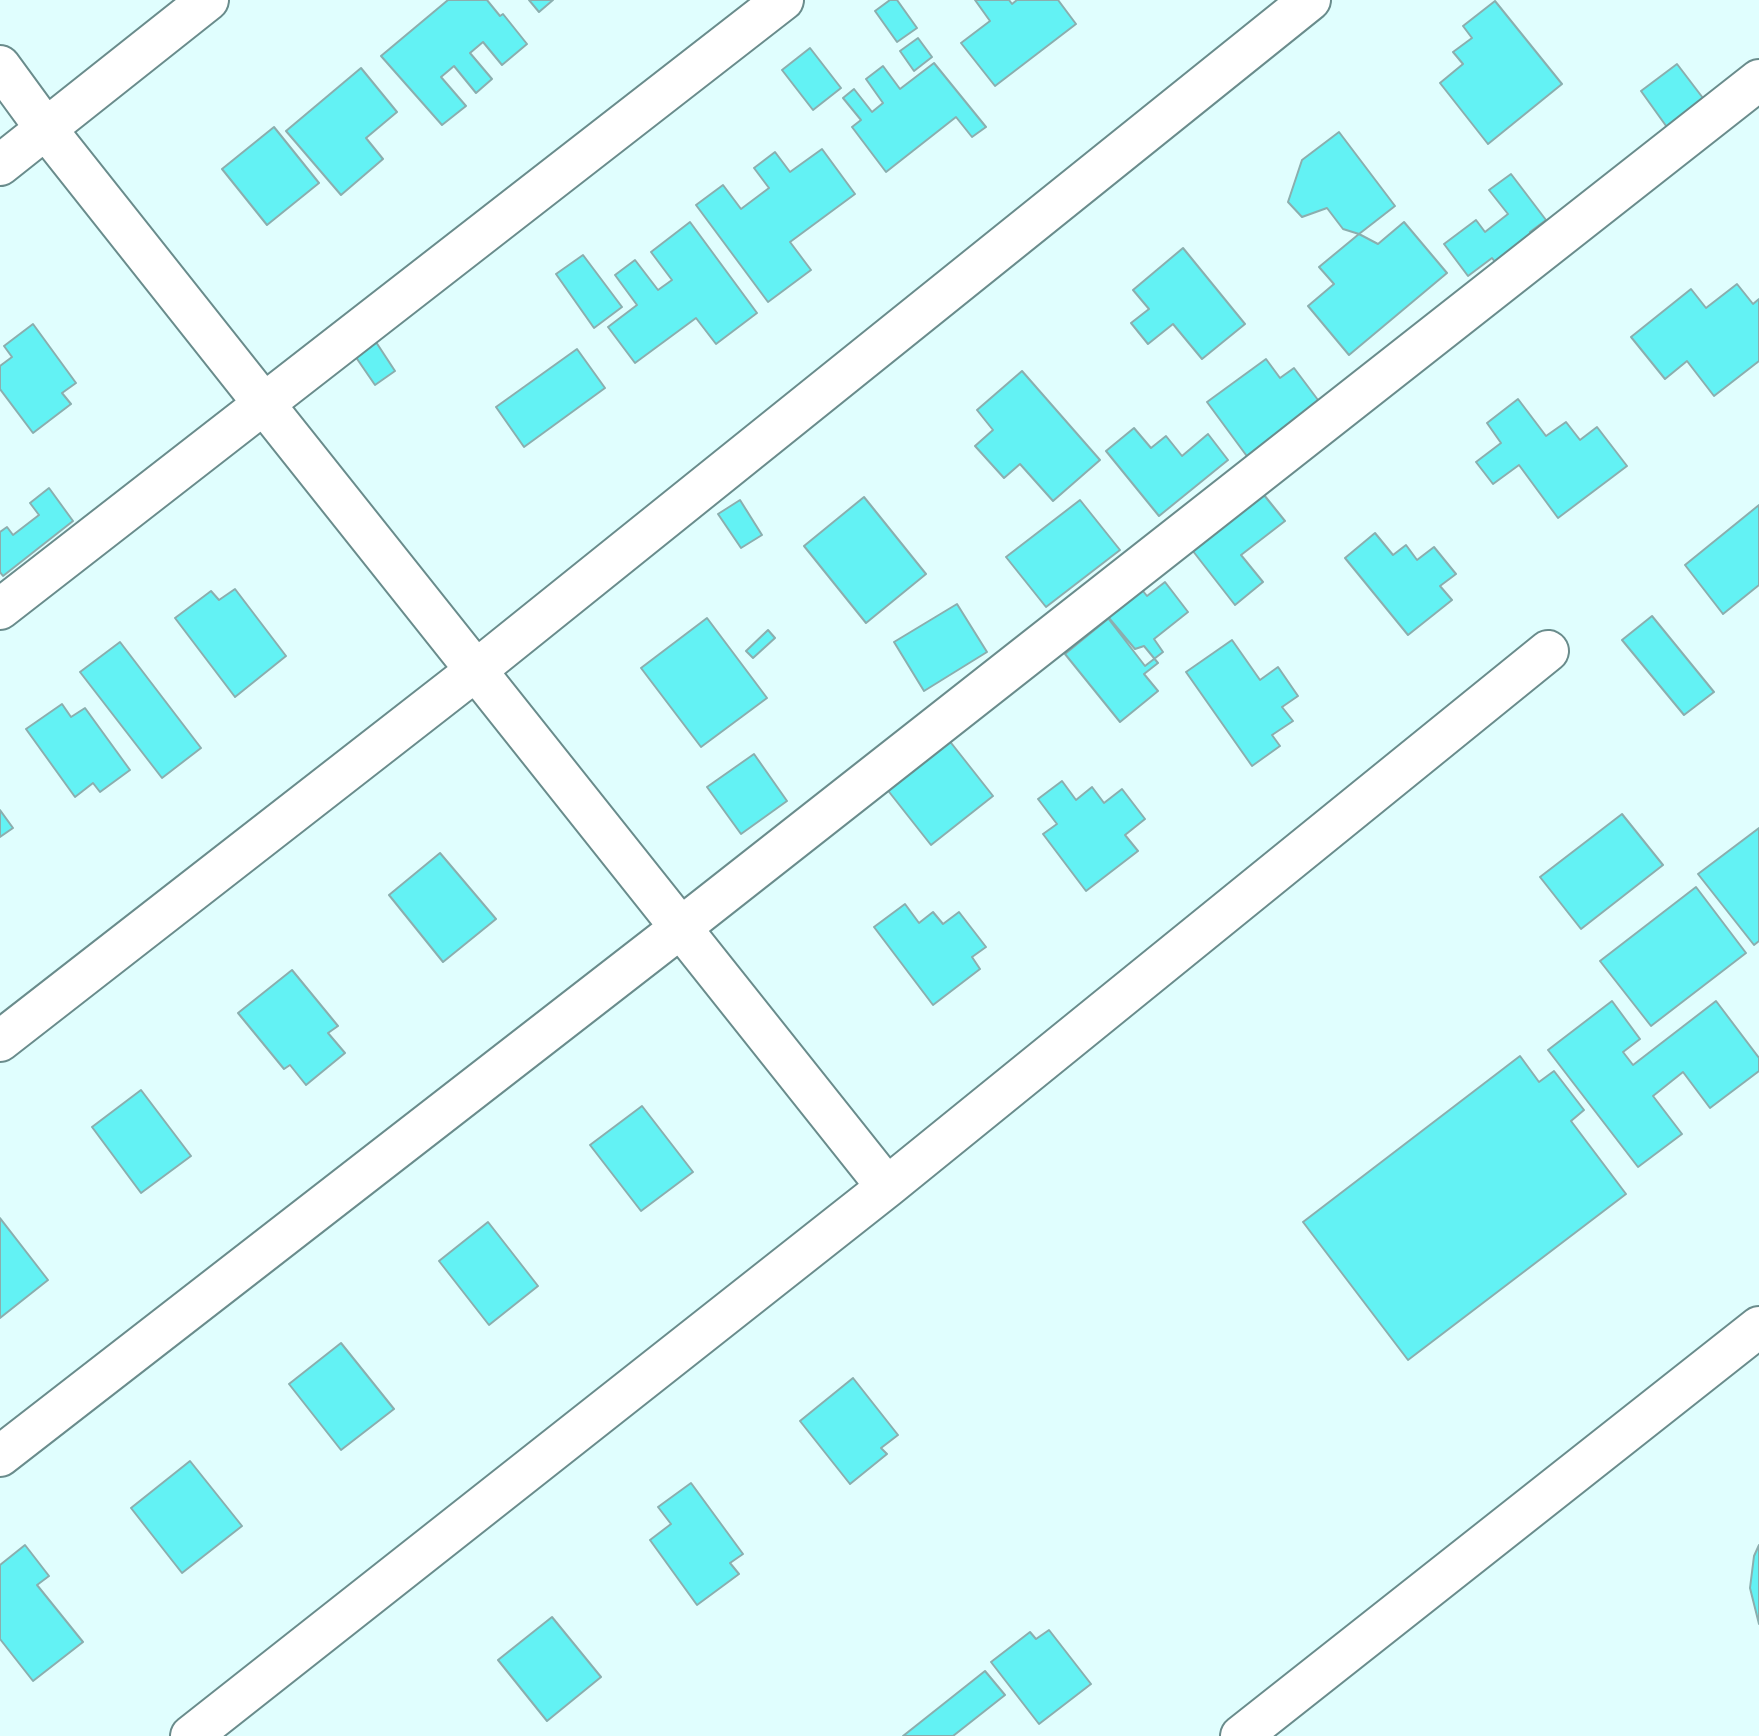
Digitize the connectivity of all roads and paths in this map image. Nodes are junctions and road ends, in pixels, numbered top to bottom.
1 (208, 0) edge
2 (783, 0) edge
3 (1310, 0) edge
4 (0, 66) edge
5 (1759, 80) edge
6 (46, 129) junction
7 (0, 165) edge
8 (264, 404) junction
9 (0, 609) edge
10 (1548, 651) dead end
11 (475, 671) junction
12 (679, 929) junction
13 (0, 1041) edge
14 (887, 1187) junction
15 (1759, 1327) edge
16 (0, 1456) edge
17 (191, 1736) edge
18 (1241, 1736) edge

1 - 6 street
2 - 8 street
3 - 11 street
4 - 6 street
5 - 12 street
6 - 7 street
6 - 8 street
8 - 9 street
8 - 11 street
10 - 14 street
11 - 12 street
11 - 13 street
12 - 14 street
12 - 16 street
14 - 17 street
15 - 18 street

